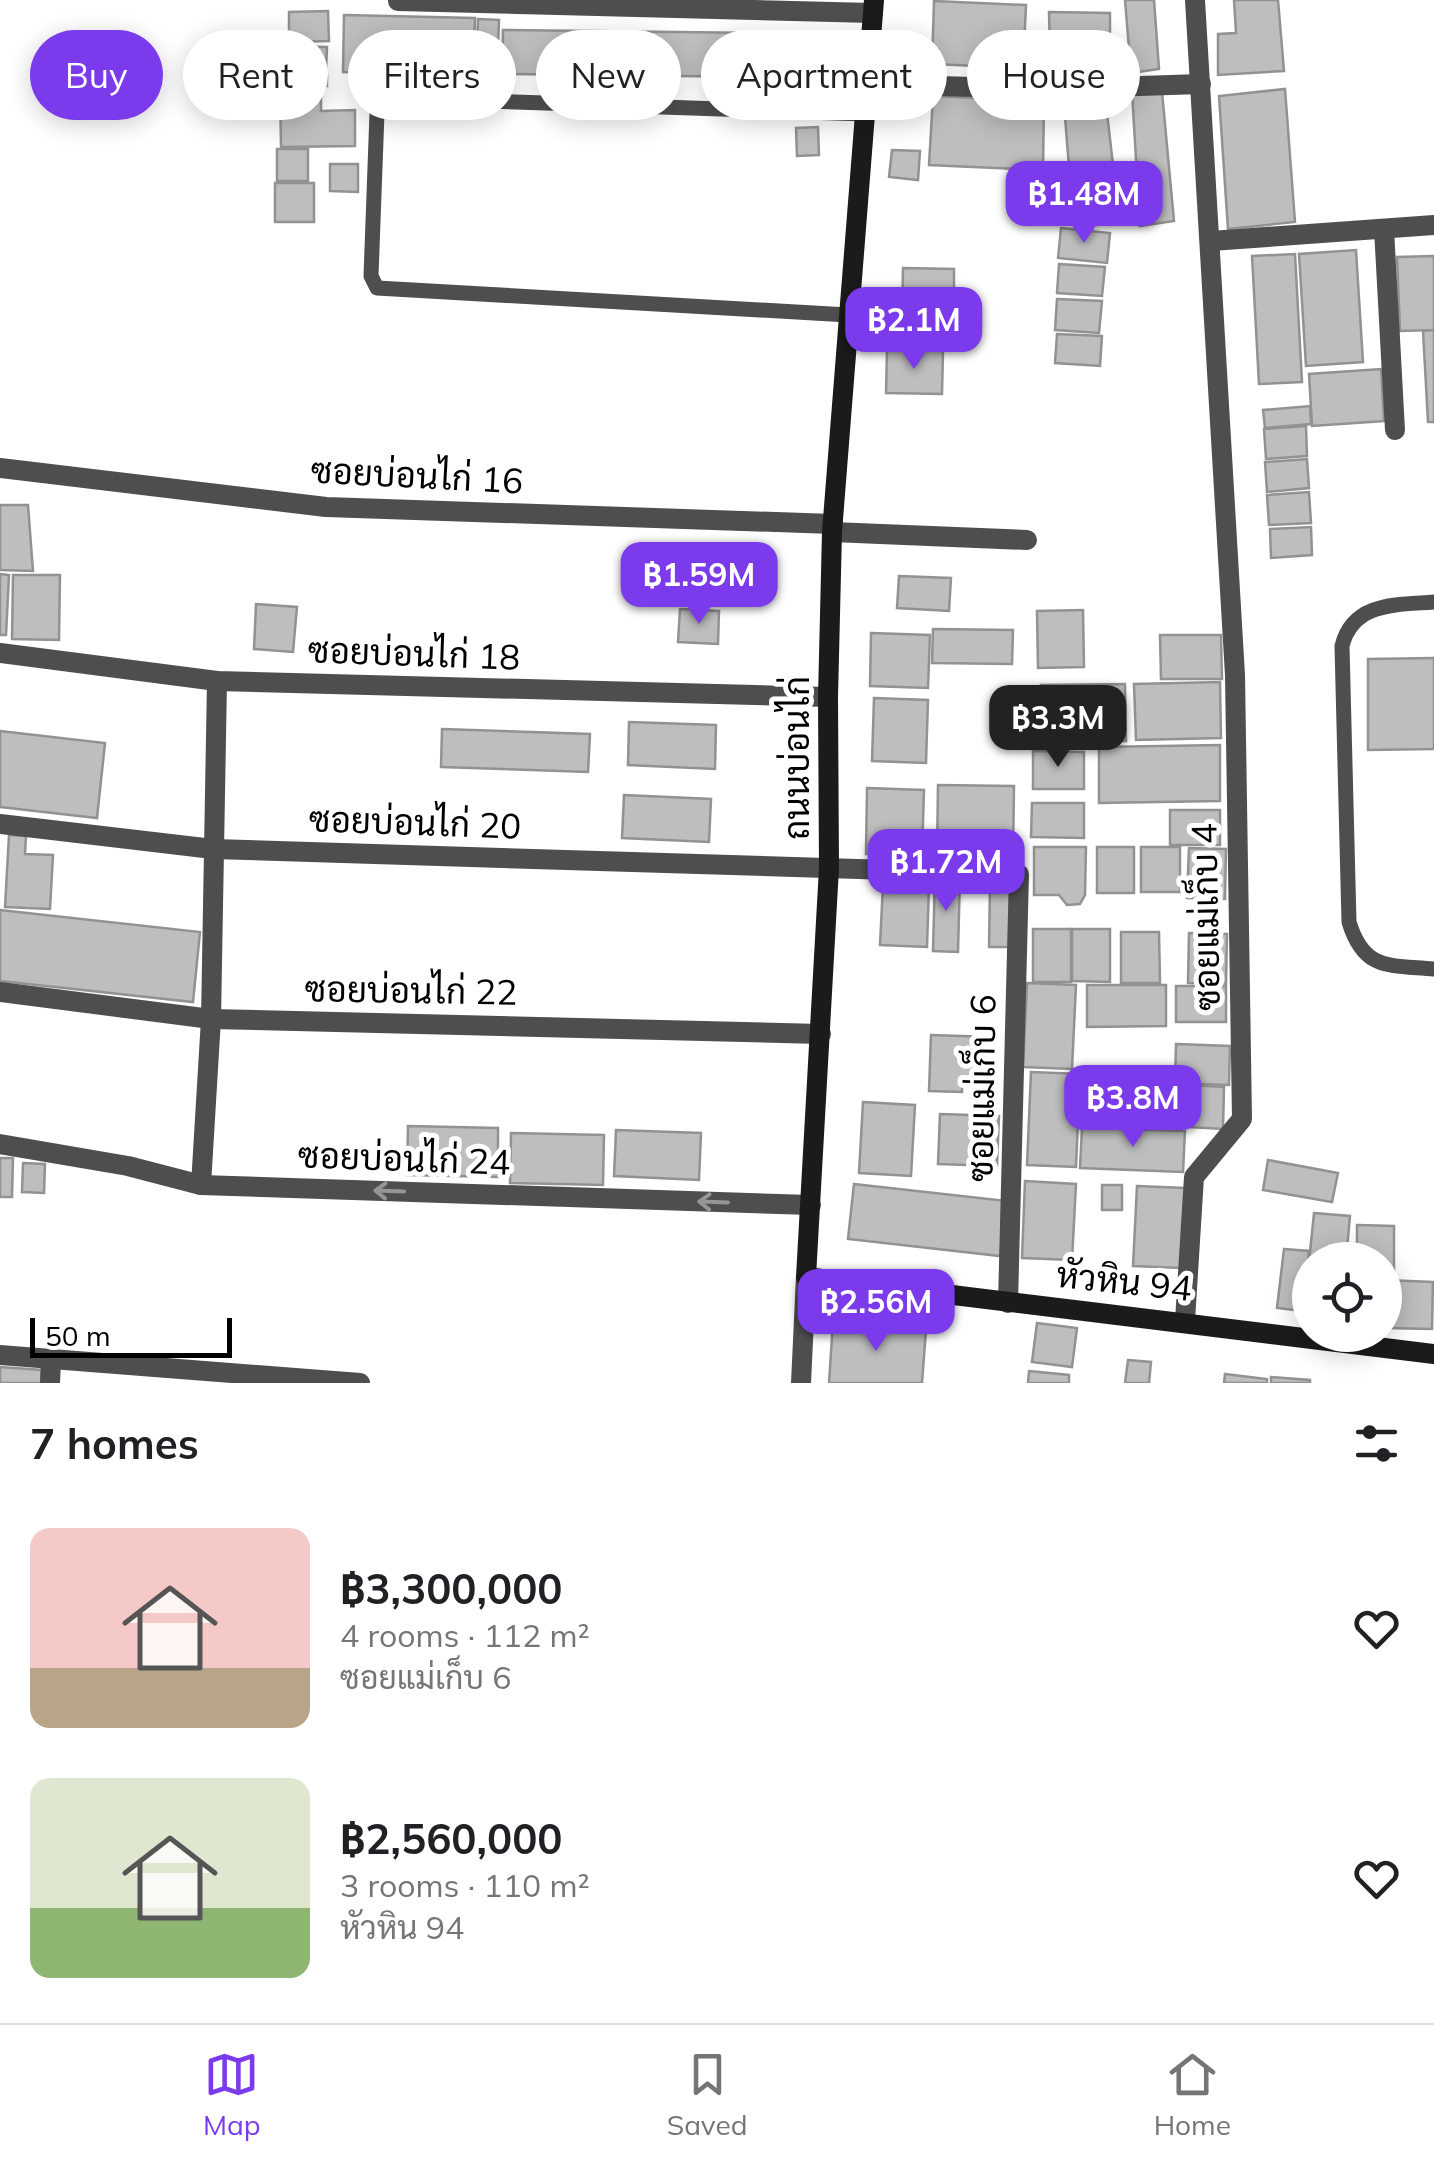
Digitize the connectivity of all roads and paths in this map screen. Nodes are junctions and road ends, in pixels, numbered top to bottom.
1 (1196, 0) edge
2 (398, 1) edge
3 (874, 6) edge
4 (1201, 84) junction
5 (947, 86) edge
6 (701, 108) edge
7 (864, 120) edge
8 (1434, 225) edge
9 (1384, 229) junction
10 (1211, 240) junction
11 (848, 315) junction
12 (1395, 430) dead end
13 (0, 468) edge
14 (832, 528) junction
15 (1026, 540) dead end
16 (1434, 602) edge
17 (0, 653) edge
18 (216, 681) junction
19 (828, 697) junction
20 (0, 824) edge
21 (212, 849) junction
22 (830, 868) junction
23 (1018, 874) joint
24 (1434, 969) edge
25 (0, 992) edge
26 (211, 1019) junction
27 (821, 1034) junction
28 (0, 1144) edge
29 (201, 1185) junction
30 (811, 1205) junction
31 (806, 1277) junction
32 (1008, 1302) junction
33 (1185, 1321) junction
34 (1434, 1354) edge
35 (0, 1356) edge
36 (51, 1360) junction
37 (50, 1383) edge
38 (360, 1383) edge
39 (801, 1383) edge

1 - 4 street, ซอยแม่เก็บ 4
2 - 3 street
4 - 5 street
4 - 10 street, ซอยแม่เก็บ 4
6 - 11 lane
7 - 11 street, ถนนบ่อนไก่
8 - 9 street
9 - 10 street
9 - 12 street
10 - 33 street, ซอยแม่เก็บ 4
11 - 14 street, ถนนบ่อนไก่
13 - 14 street, ซอยบ่อนไก่ 16
14 - 15 street, ซอยบ่อนไก่ 16
14 - 19 street, ถนนบ่อนไก่
16 - 24 lane
17 - 18 street, ซอยบ่อนไก่ 18
18 - 19 street, ซอยบ่อนไก่ 18
18 - 21 street
19 - 22 street, ถนนบ่อนไก่
20 - 21 street, ซอยบ่อนไก่ 20
21 - 22 street, ซอยบ่อนไก่ 20
21 - 26 street
22 - 23 street, ซอยบ่อนไก่ 20
22 - 27 street, ถนนบ่อนไก่
23 - 32 street, ซอยแม่เก็บ 6
25 - 26 street, ซอยบ่อนไก่ 22
26 - 27 street, ซอยบ่อนไก่ 22
26 - 29 street
27 - 30 street, ถนนบ่อนไก่
28 - 29 street, ซอยบ่อนไก่ 24
30 -> 29 street, ซอยบ่อนไก่ 24
30 - 31 street, ถนนบ่อนไก่
31 - 32 street, หัวหิน 94
31 - 39 street
32 - 33 street, หัวหิน 94
33 - 34 street, หัวหิน 94
35 - 36 street
36 - 37 street
36 - 38 street

